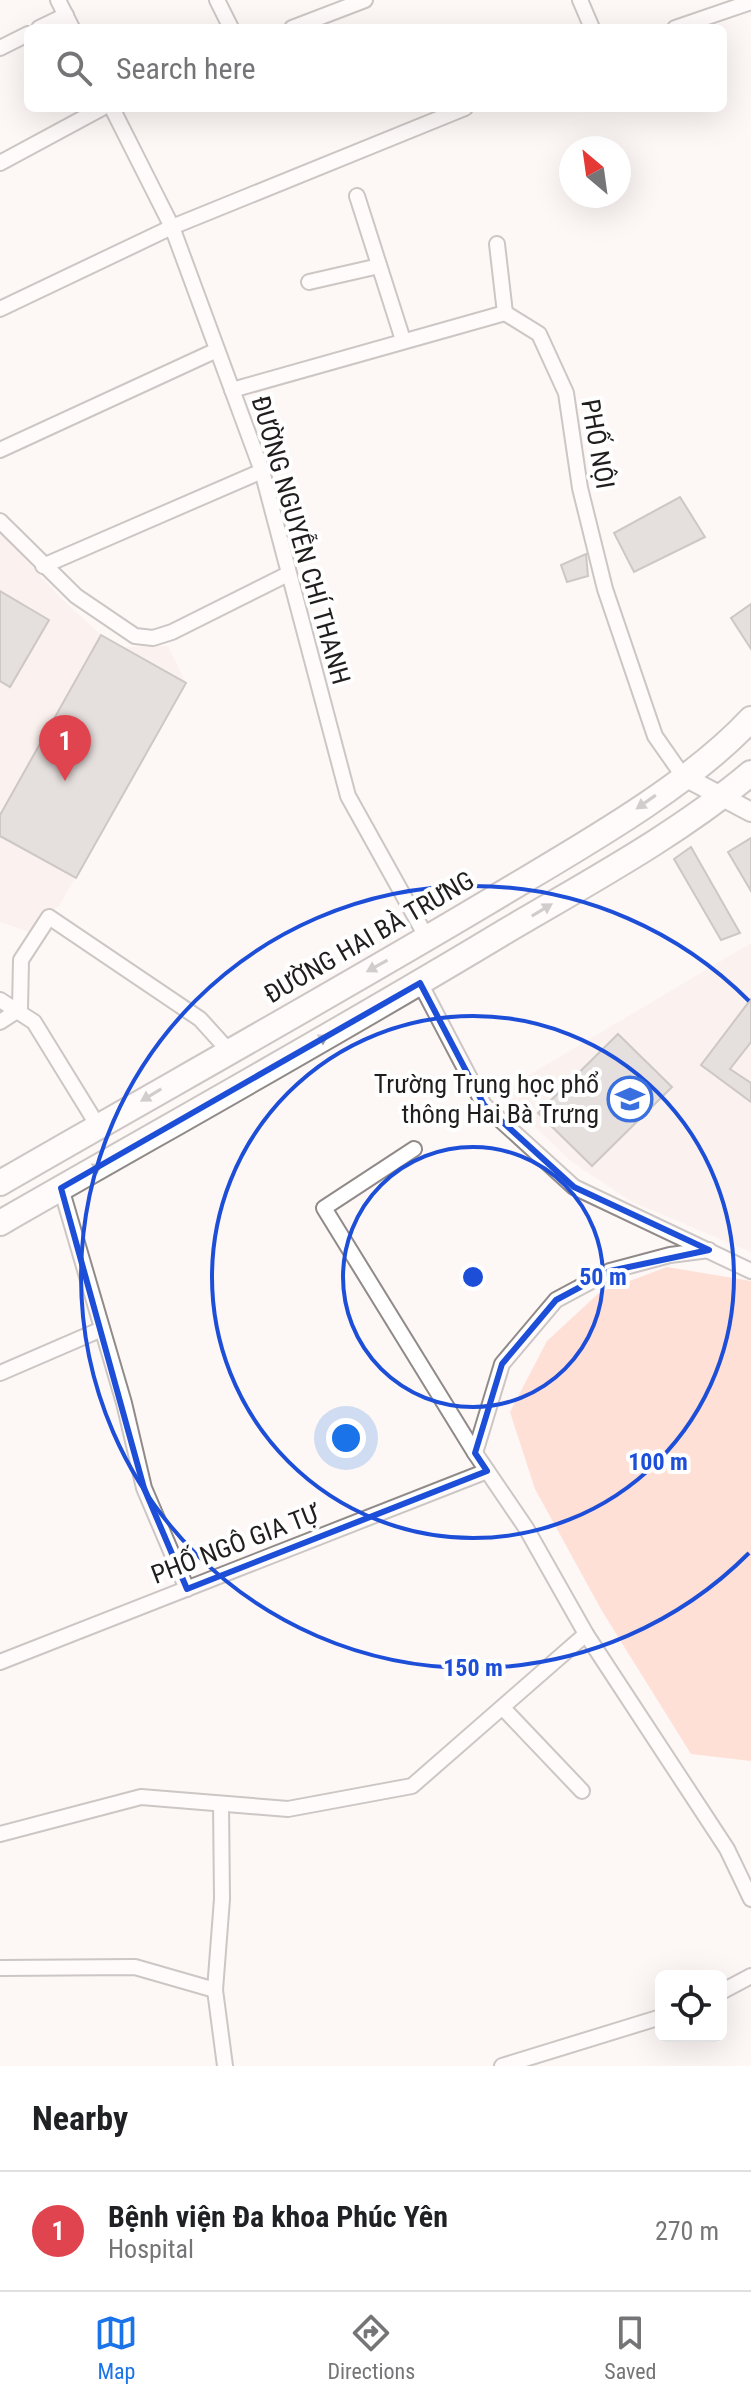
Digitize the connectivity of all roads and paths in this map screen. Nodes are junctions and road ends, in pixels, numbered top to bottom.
1 (58, 0) edge
2 (217, 0) edge
3 (365, 0) edge
4 (580, 0) edge
5 (749, 5) edge
6 (69, 21) edge
7 (229, 24) edge
8 (302, 24) edge
9 (590, 24) edge
10 (688, 24) edge
11 (24, 36) edge
12 (0, 48) edge
13 (95, 112) edge
14 (114, 112) edge
15 (455, 112) edge
16 (0, 163) edge
17 (357, 196) dead end
18 (172, 227) junction
19 (497, 244) dead end
20 (379, 266) junction
21 (309, 282) dead end
22 (0, 309) edge
23 (505, 313) junction
24 (403, 340) junction
25 (217, 350) junction
26 (232, 390) junction
27 (0, 450) edge
28 (262, 471) junction
29 (0, 521) edge
30 (43, 566) junction
31 (288, 574) junction
32 (751, 719) edge
33 (751, 773) edge
34 (683, 776) junction
35 (723, 796) junction
36 (751, 812) edge
37 (427, 938) junction
38 (420, 983) junction
39 (0, 1000) edge
40 (20, 1009) junction
41 (0, 1022) edge
42 (228, 1050) junction
43 (247, 1082) junction
44 (98, 1126) junction
45 (414, 1149) dead end
46 (0, 1183) edge
47 (61, 1188) junction
48 (0, 1223) edge
49 (709, 1250) junction
50 (751, 1271) edge
51 (102, 1329) junction
52 (0, 1373) edge
53 (475, 1453) junction
54 (487, 1471) junction
55 (187, 1589) junction
56 (586, 1634) junction
57 (0, 1662) edge
58 (503, 1708) junction
59 (582, 1791) dead end
60 (221, 1804) junction
61 (0, 1834) edge
62 (751, 1899) edge
63 (0, 1968) edge
64 (751, 1976) edge
65 (727, 1989) edge
66 (215, 1990) junction
67 (655, 2019) edge
68 (225, 2066) edge
69 (502, 2066) edge

1 - 6 street
2 - 7 street
3 - 8 street
4 - 9 street
5 - 10 street
11 - 12 street
13 - 16 street
14 - 18 street, ĐƯỜNG NGUYỄN CHÍ THANH
15 - 18 street
17 - 20 street
18 - 22 street
18 - 25 street, ĐƯỜNG NGUYỄN CHÍ THANH
19 - 23 street
20 - 21 street
20 - 24 street
23 - 24 street
23 - 34 street, PHỐ NỘI
24 - 26 street
25 - 26 street, ĐƯỜNG NGUYỄN CHÍ THANH
25 - 27 street
26 - 28 street, ĐƯỜNG NGUYỄN CHÍ THANH
28 - 30 street
28 - 31 street, ĐƯỜNG NGUYỄN CHÍ THANH
29 - 30 street
30 - 31 street
31 - 37 street, ĐƯỜNG NGUYỄN CHÍ THANH
32 - 34 highway, ĐƯỜNG HAI BÀ TRƯNG
33 - 35 highway
34 - 35 street
34 -> 37 highway, ĐƯỜNG HAI BÀ TRƯNG
35 - 36 street
38 -> 35 highway
37 -> 42 highway, ĐƯỜNG HAI BÀ TRƯNG
43 -> 38 highway
38 - 49 street
39 - 40 street
40 - 41 street
40 - 42 street
40 - 44 street
42 - 43 highway
42 -> 44 highway, ĐƯỜNG HAI BÀ TRƯNG
47 -> 43 highway
44 - 46 highway, ĐƯỜNG HAI BÀ TRƯNG
45 - 53 street
47 - 48 highway
47 - 51 street
49 - 50 street
49 - 53 street
51 - 52 street
51 - 55 street
53 - 54 street
54 - 55 street, PHỐ NGÔ GIA TỰ
54 - 56 street
55 - 57 street, PHỐ NGÔ GIA TỰ
56 - 58 street
56 - 62 street
58 - 59 street
58 - 60 street
60 - 61 street
60 - 66 street
63 - 66 street
64 - 65 street
66 - 68 street
67 - 69 street

